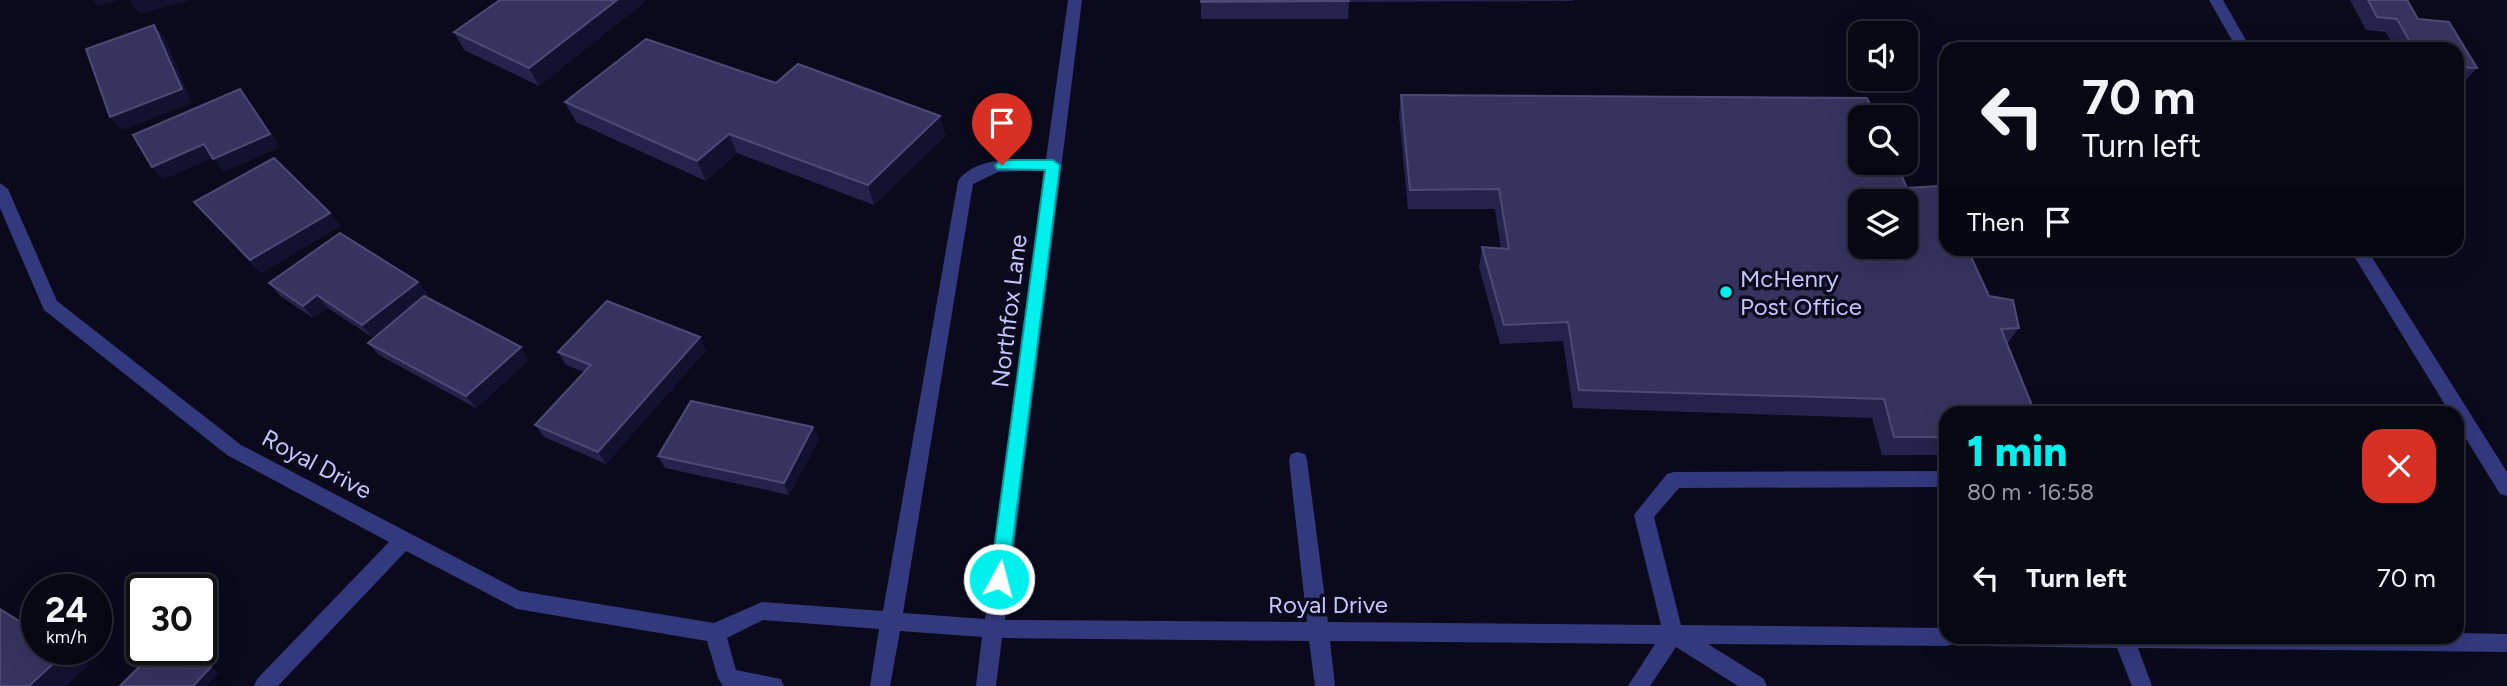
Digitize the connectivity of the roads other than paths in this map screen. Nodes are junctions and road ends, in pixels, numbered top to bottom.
1 (1075, 0) edge
2 (2216, 0) edge
3 (2240, 42) edge
4 (1053, 165) junction
5 (0, 189) edge
6 (2362, 256) edge
7 (2456, 406) edge
8 (2464, 419) edge
9 (1298, 460) dead end
10 (1939, 479) edge
11 (2507, 488) edge
12 (404, 540) junction
13 (892, 622) junction
14 (993, 629) junction
15 (1318, 631) junction
16 (715, 633) junction
17 (1673, 634) junction
18 (1939, 637) edge
19 (2464, 643) edge
20 (2507, 643) edge
21 (2126, 644) edge
22 (264, 686) edge
23 (774, 686) edge
24 (880, 686) edge
25 (986, 686) edge
26 (1325, 686) edge
27 (1638, 686) edge
28 (1757, 686) edge
29 (2142, 686) edge

1 - 4 street, Northfox Lane
2 - 3 street
4 - 13 street
4 - 14 street, Northfox Lane
5 - 12 street, Royal Drive
6 - 7 street
8 - 11 street
9 - 15 street
10 - 17 street
12 - 16 street, Royal Drive
12 - 22 street
13 - 14 street, Royal Drive
13 - 16 street, Royal Drive
13 - 24 street
14 - 15 street, Royal Drive
14 - 25 street, Northfox Lane
15 - 17 street, Royal Drive
15 - 26 street
16 - 23 street
17 - 18 street, Royal Drive
17 - 27 street
17 - 28 street
19 - 20 street
21 - 29 street

